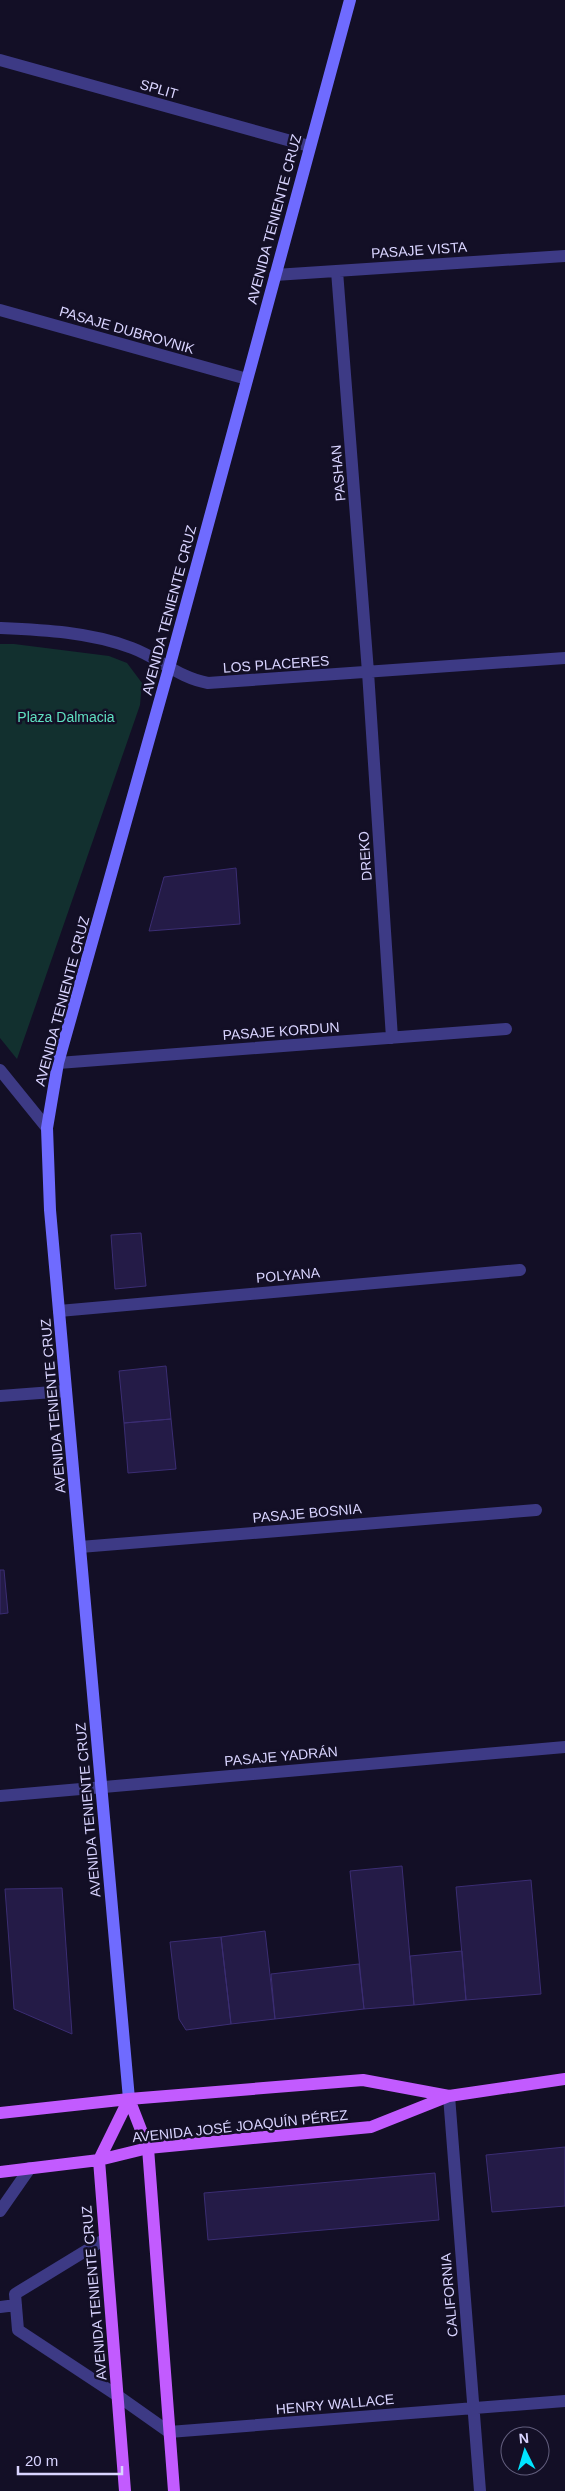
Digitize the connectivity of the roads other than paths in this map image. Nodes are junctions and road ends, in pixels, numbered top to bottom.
1 (350, 0) edge
2 (0, 60) edge
3 (309, 146) junction
4 (565, 256) edge
5 (337, 271) junction
6 (275, 275) junction
7 (0, 310) edge
8 (247, 379) junction
9 (0, 628) edge
10 (565, 658) edge
11 (169, 668) junction
12 (368, 672) junction
13 (506, 1029) dead end
14 (392, 1038) junction
15 (58, 1063) junction
16 (0, 1070) edge
17 (47, 1128) junction
18 (520, 1270) dead end
19 (59, 1311) junction
20 (66, 1391) junction
21 (0, 1396) edge
22 (536, 1510) dead end
23 (80, 1547) junction
24 (565, 1747) edge
25 (101, 1787) junction
26 (0, 1796) edge
27 (565, 2079) edge
28 (449, 2096) junction
29 (129, 2099) junction
30 (0, 2113) edge
31 (148, 2148) junction
32 (99, 2160) junction
33 (30, 2168) junction
34 (0, 2172) edge
35 (0, 2211) edge
36 (105, 2239) junction
37 (16, 2305) junction
38 (0, 2307) edge
39 (118, 2396) junction
40 (565, 2401) edge
41 (474, 2408) junction
42 (170, 2432) junction
43 (125, 2491) edge
44 (174, 2491) edge
45 (480, 2491) edge

1 - 3 main road, AVENIDA TENIENTE CRUZ
2 - 3 street, SPLIT
3 - 6 main road, AVENIDA TENIENTE CRUZ
4 - 5 street, PASAJE VISTA
5 - 6 street, PASAJE VISTA
5 - 12 street, PASHAN
6 - 8 main road, AVENIDA TENIENTE CRUZ
7 - 8 street, PASAJE DUBROVNIK
8 - 11 main road, AVENIDA TENIENTE CRUZ
9 - 11 street, LOS PLACERES
10 - 12 street, LOS PLACERES
11 - 12 street, LOS PLACERES
11 - 15 main road, AVENIDA TENIENTE CRUZ
12 - 14 street, DREKO
13 - 14 street, PASAJE KORDUN
14 - 15 street, PASAJE KORDUN
15 - 17 main road, AVENIDA TENIENTE CRUZ
16 - 17 street
17 - 19 main road, AVENIDA TENIENTE CRUZ
18 - 19 street, POLYANA
19 - 20 main road, AVENIDA TENIENTE CRUZ
20 - 21 street
20 - 23 main road, AVENIDA TENIENTE CRUZ
22 - 23 street, PASAJE BOSNIA
23 - 25 main road, AVENIDA TENIENTE CRUZ
24 - 25 street, PASAJE YADRÁN
25 - 26 street, PASAJE YADRÁN
25 - 29 main road, AVENIDA TENIENTE CRUZ
27 - 28 main road, AVENIDA JOSÉ JOAQUÍN PÉREZ
28 - 29 main road, AVENIDA JOSÉ JOAQUÍN PÉREZ
28 - 31 main road, AVENIDA JOSÉ JOAQUÍN PÉREZ
28 - 41 street, CALIFORNIA
29 - 30 main road, AVENIDA JOSÉ JOAQUÍN PÉREZ
29 - 31 main road, AVENIDA TENIENTE CRUZ
29 - 32 main road
31 - 32 main road, AVENIDA JOSÉ JOAQUÍN PÉREZ
31 - 42 main road, AVENIDA TENIENTE CRUZ
32 - 33 main road, AVENIDA JOSÉ JOAQUÍN PÉREZ
32 - 36 main road, AVENIDA TENIENTE CRUZ
33 - 34 main road, AVENIDA JOSÉ JOAQUÍN PÉREZ
33 - 35 street
36 - 37 street
36 - 39 main road, AVENIDA TENIENTE CRUZ
37 - 38 street
37 - 39 street
39 - 42 street
39 - 43 main road, AVENIDA TENIENTE CRUZ
40 - 41 street, HENRY WALLACE
41 - 42 street, HENRY WALLACE
41 - 45 street, CALIFORNIA
42 - 44 main road, AVENIDA TENIENTE CRUZ

